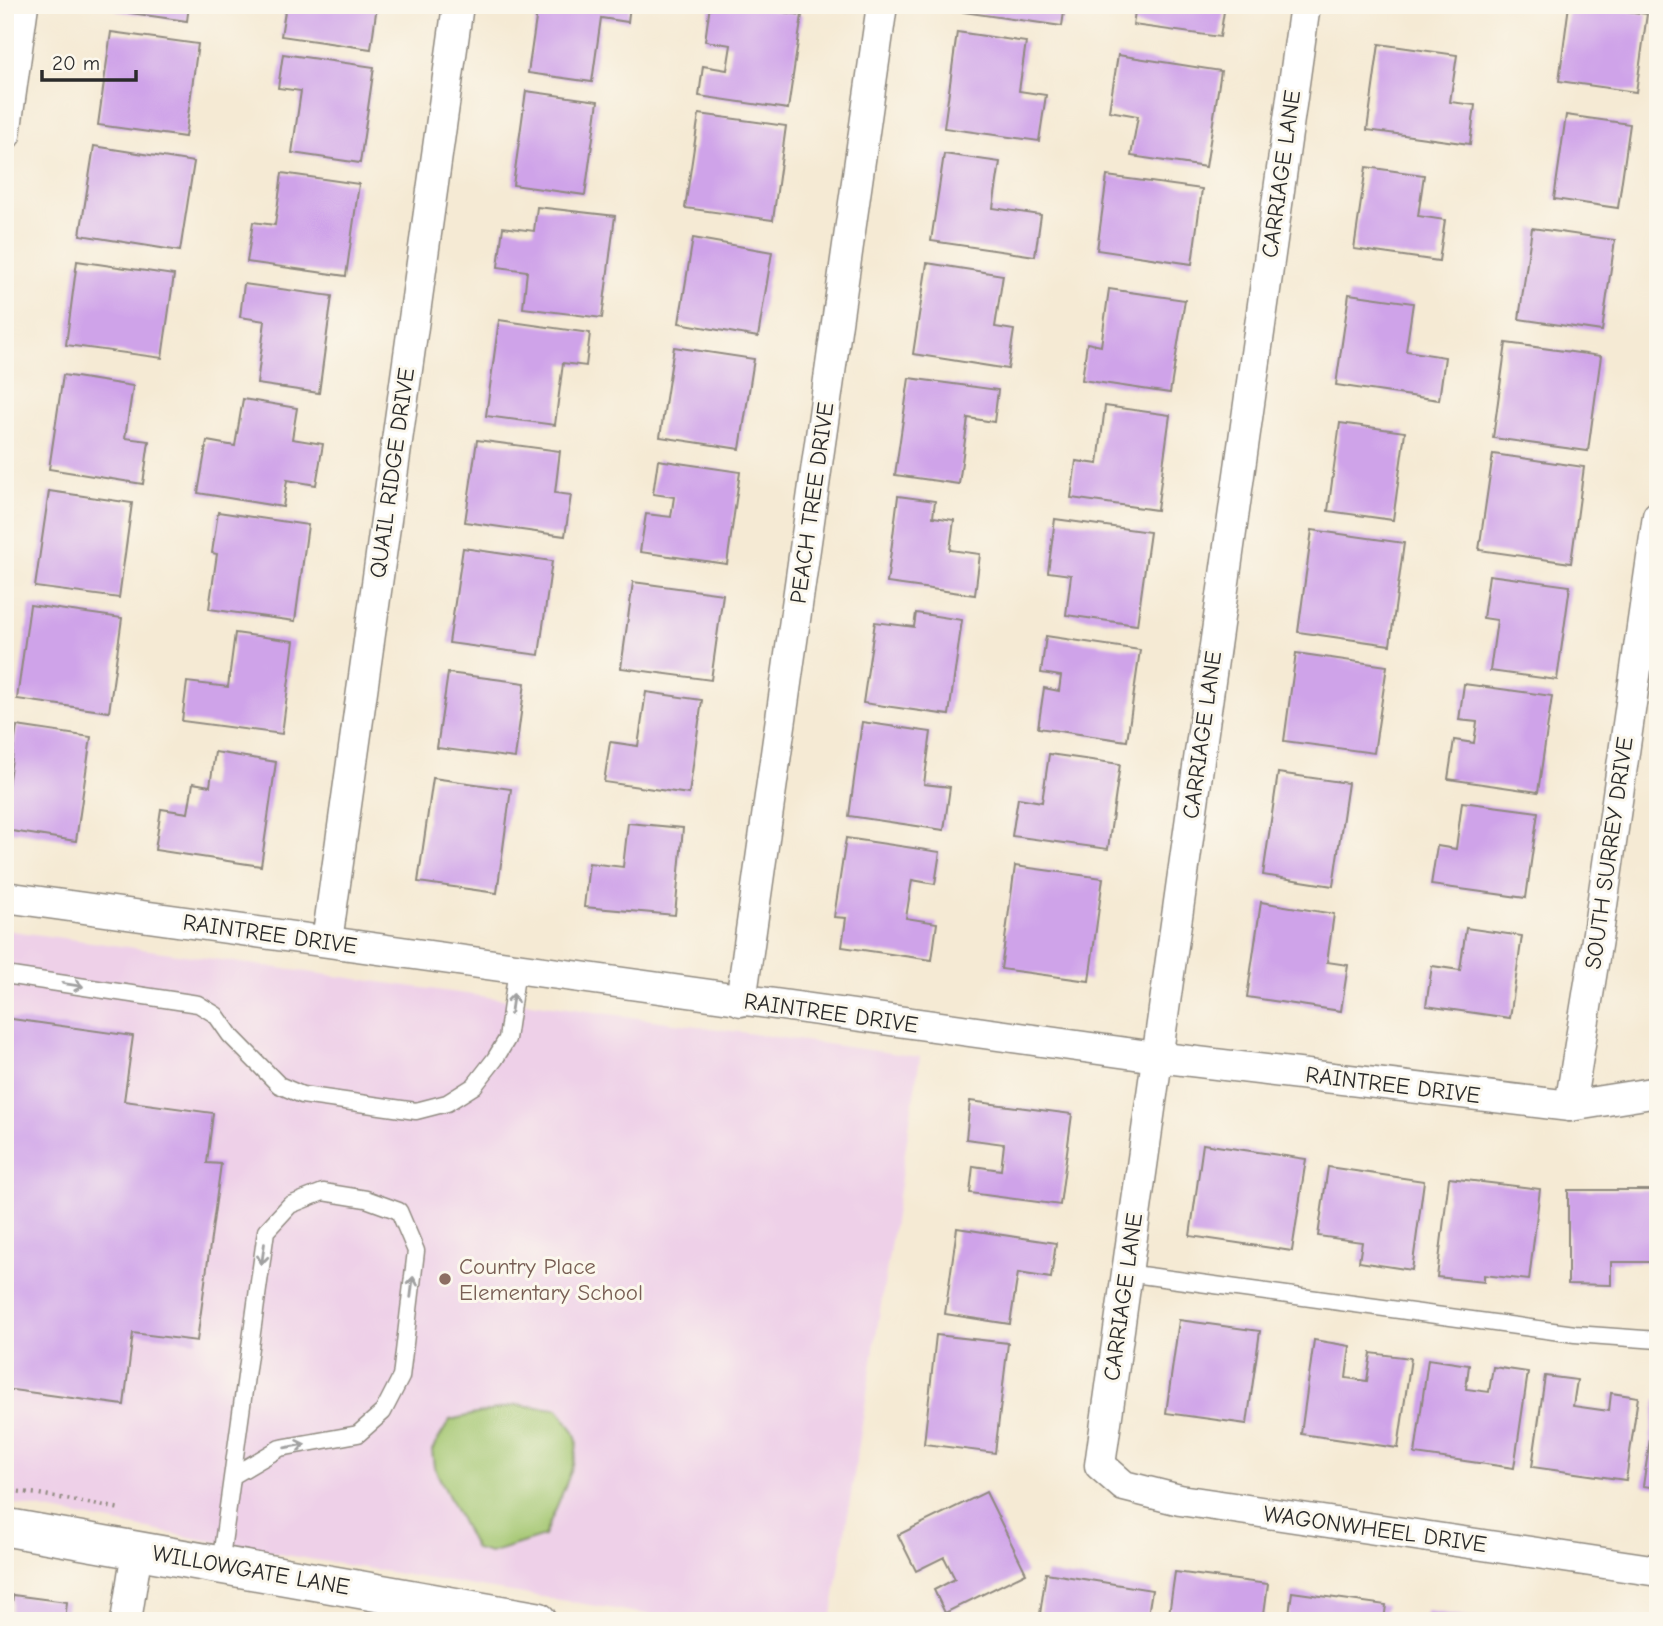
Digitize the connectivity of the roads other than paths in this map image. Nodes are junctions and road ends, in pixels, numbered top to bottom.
1 (23, 5) edge
2 (458, 5) edge
3 (882, 5) edge
4 (1305, 5) edge
5 (5, 135) edge
6 (1658, 516) edge
7 (5, 897) edge
8 (327, 941) junction
9 (517, 969) junction
10 (5, 975) edge
11 (741, 1001) junction
12 (1156, 1058) junction
13 (1658, 1092) edge
14 (1570, 1106) junction
15 (1126, 1273) junction
16 (1658, 1340) edge
17 (1100, 1465) joint
18 (234, 1475) junction
19 (5, 1527) edge
20 (138, 1550) junction
21 (220, 1565) junction
22 (1658, 1571) edge
23 (405, 1609) edge
24 (126, 1621) edge
25 (538, 1621) edge

1 - 5 street
2 - 8 street, QUAIL RIDGE DRIVE
3 - 11 street, PEACH TREE DRIVE
4 - 12 street, CARRIAGE LANE
6 - 14 street, SOUTH SURREY DRIVE
7 - 8 street, RAINTREE DRIVE
8 - 9 street, RAINTREE DRIVE
10 -> 9 lane
9 - 11 street, RAINTREE DRIVE
11 - 12 street, RAINTREE DRIVE
12 - 14 street, RAINTREE DRIVE
12 - 15 street, CARRIAGE LANE
13 - 14 street, RAINTREE DRIVE
15 - 16 lane
15 - 17 street, CARRIAGE LANE
17 - 22 street, WAGONWHEEL DRIVE
18 -> 18 lane
18 - 21 lane
19 - 20 street, WILLOWGATE LANE
20 - 21 street, WILLOWGATE LANE
20 - 24 street
21 - 23 street, WILLOWGATE LANE
23 - 25 street, WILLOWGATE LANE

